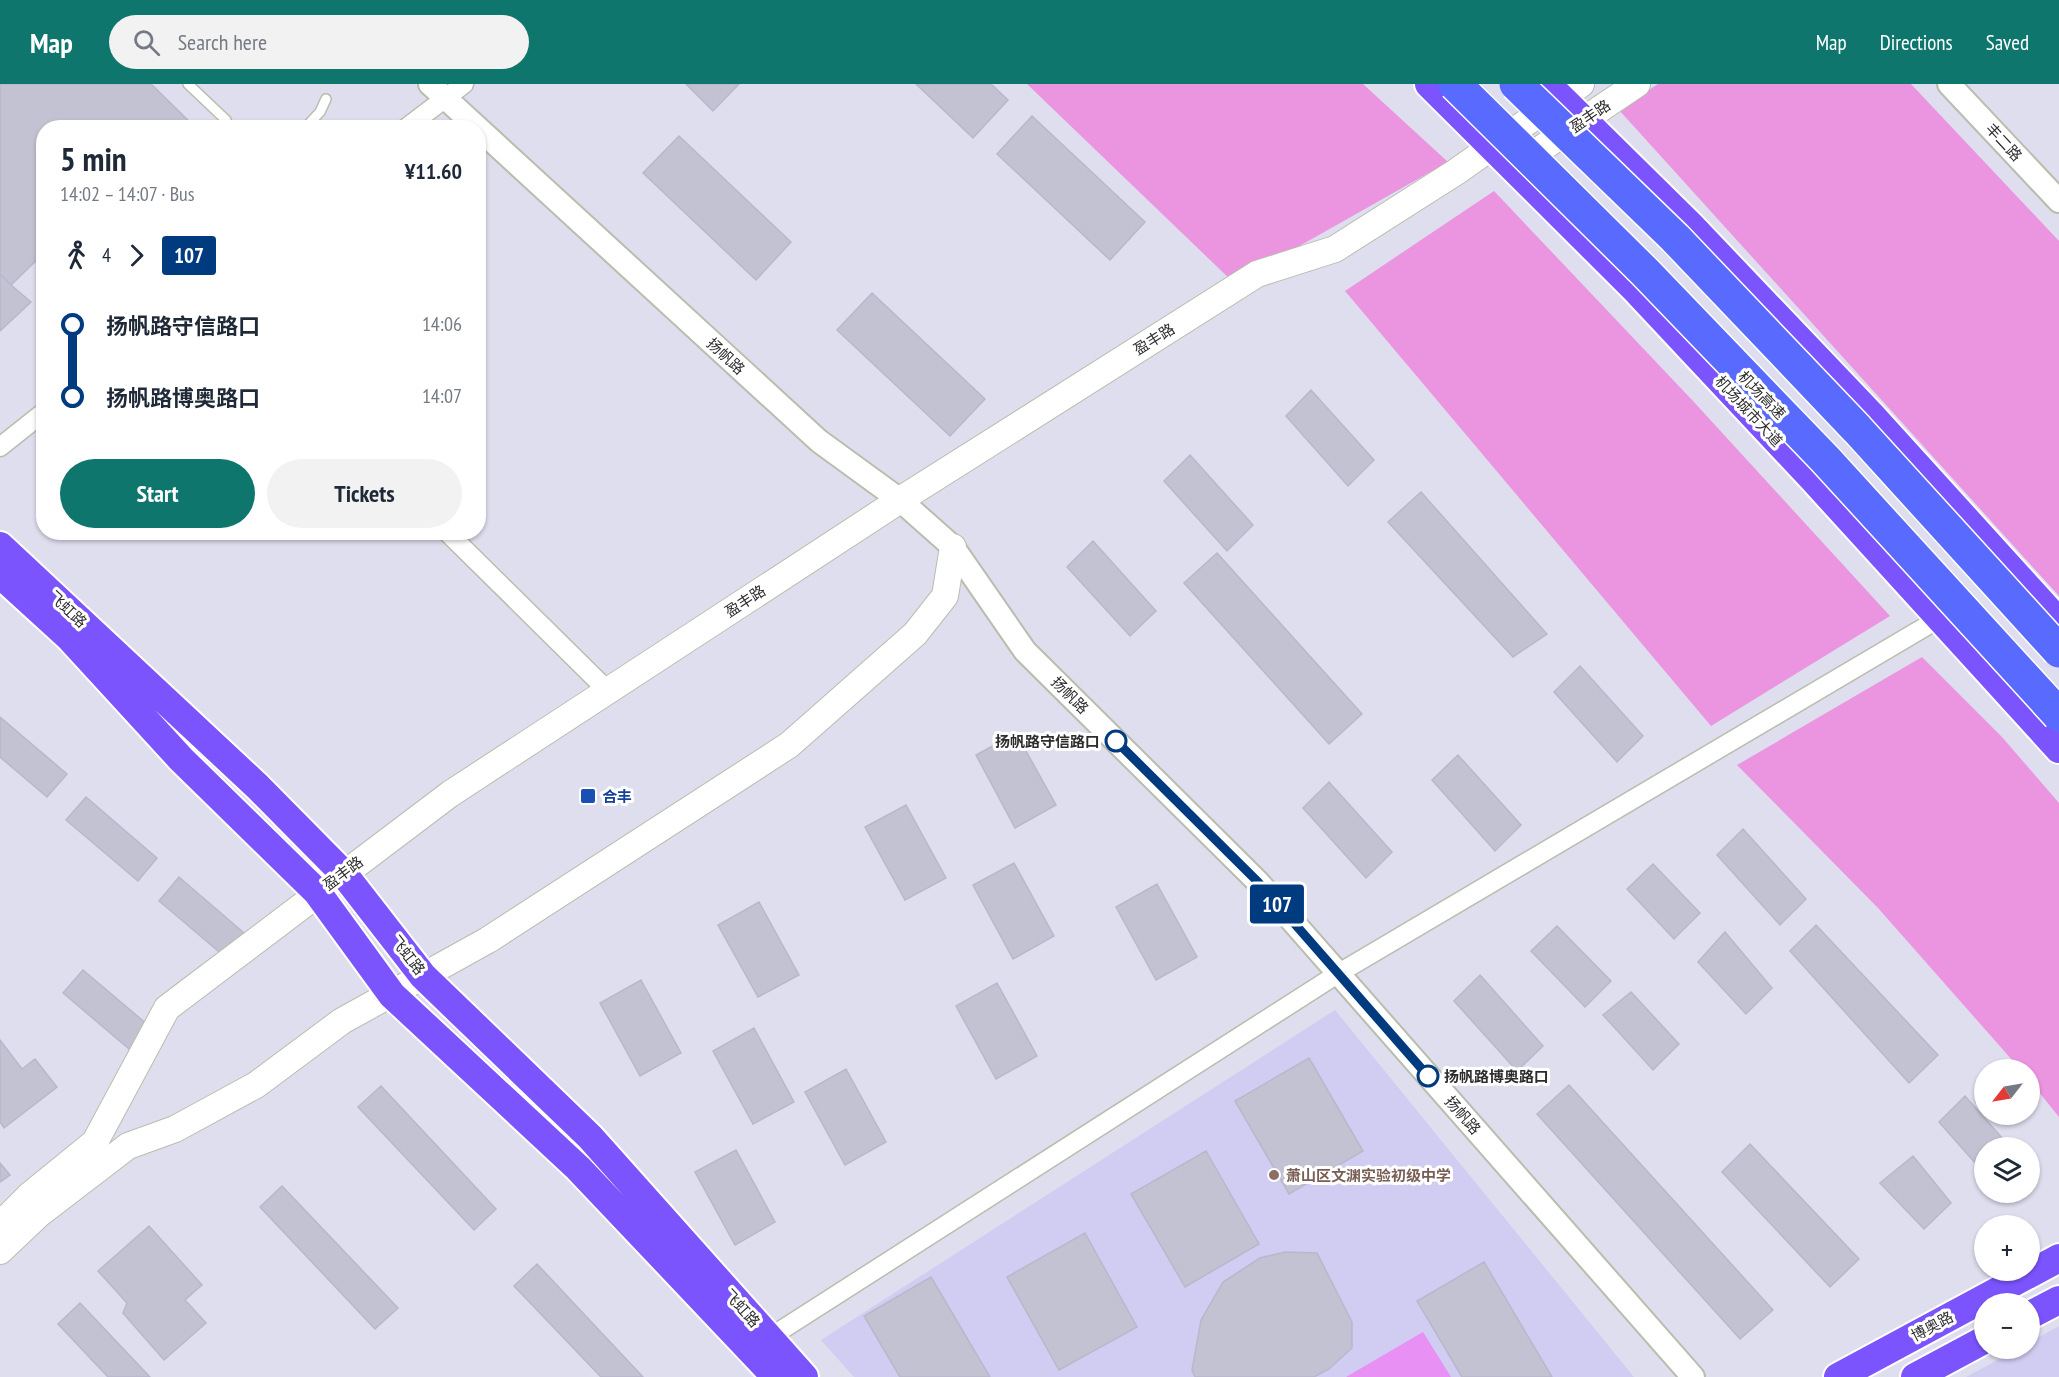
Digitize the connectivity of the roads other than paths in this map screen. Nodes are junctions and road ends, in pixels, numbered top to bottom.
1 (188, 84) edge
2 (1429, 84) edge
3 (1455, 84) edge
4 (1516, 84) edge
5 (1638, 84) edge
6 (1949, 84) edge
7 (446, 88) edge
8 (1563, 88) edge
9 (326, 99) dead end
10 (226, 120) edge
11 (312, 120) edge
12 (414, 120) edge
13 (480, 120) edge
14 (1584, 120) junction
15 (486, 126) edge
16 (1493, 147) junction
17 (1513, 167) junction
18 (2059, 201) edge
19 (36, 418) edge
20 (0, 447) edge
21 (900, 500) junction
22 (455, 540) edge
23 (0, 546) edge
24 (953, 547) junction
25 (0, 574) edge
26 (1940, 618) junction
27 (2059, 622) edge
28 (2059, 651) edge
29 (608, 691) junction
30 (2059, 715) edge
31 (2059, 749) edge
32 (344, 873) junction
33 (317, 892) junction
34 (1339, 974) junction
35 (423, 976) junction
36 (392, 995) junction
37 (0, 1225) edge
38 (0, 1251) edge
39 (2059, 1258) edge
40 (2059, 1300) edge
41 (2040, 1310) edge
42 (769, 1338) junction
43 (1974, 1345) edge
44 (776, 1377) edge
45 (804, 1377) edge
46 (1693, 1377) edge
47 (1838, 1377) edge
48 (1915, 1377) edge

1 - 10 lane
2 - 16 main road, 机场城市大道
3 - 30 highway, 机场高速, bridge
4 - 28 highway, bridge
5 - 14 main road, 盈丰路
6 - 18 street, 丰二路
7 - 12 street
7 - 13 street, 扬帆路
8 - 14 main road
8 - 16 main road, 盈丰路
9 - 11 lane
14 - 17 main road, 盈丰路
14 - 27 main road
15 - 21 street, 扬帆路
16 - 17 main road, 机场城市大道
16 - 21 main road, 盈丰路
17 - 26 main road, 机场城市大道
19 - 20 street
21 - 24 street, 扬帆路
21 - 29 main road, 盈丰路
22 - 29 street
23 - 32 main road, 飞虹路
24 - 34 street, 扬帆路
24 - 35 main road
25 - 33 main road, 飞虹路
26 - 31 main road, 机场城市大道
26 - 34 street
29 - 32 main road, 盈丰路
32 - 33 main road, 盈丰路
32 - 35 main road, 飞虹路
33 - 36 main road, 飞虹路
33 - 37 main road, 盈丰路
34 - 42 street
34 - 46 street, 扬帆路
35 - 36 main road
35 - 42 main road, 飞虹路
36 - 38 main road
36 - 44 main road, 飞虹路
39 - 47 main road, 博奥路
40 - 41 main road
42 - 45 main road, 飞虹路
43 - 48 main road

